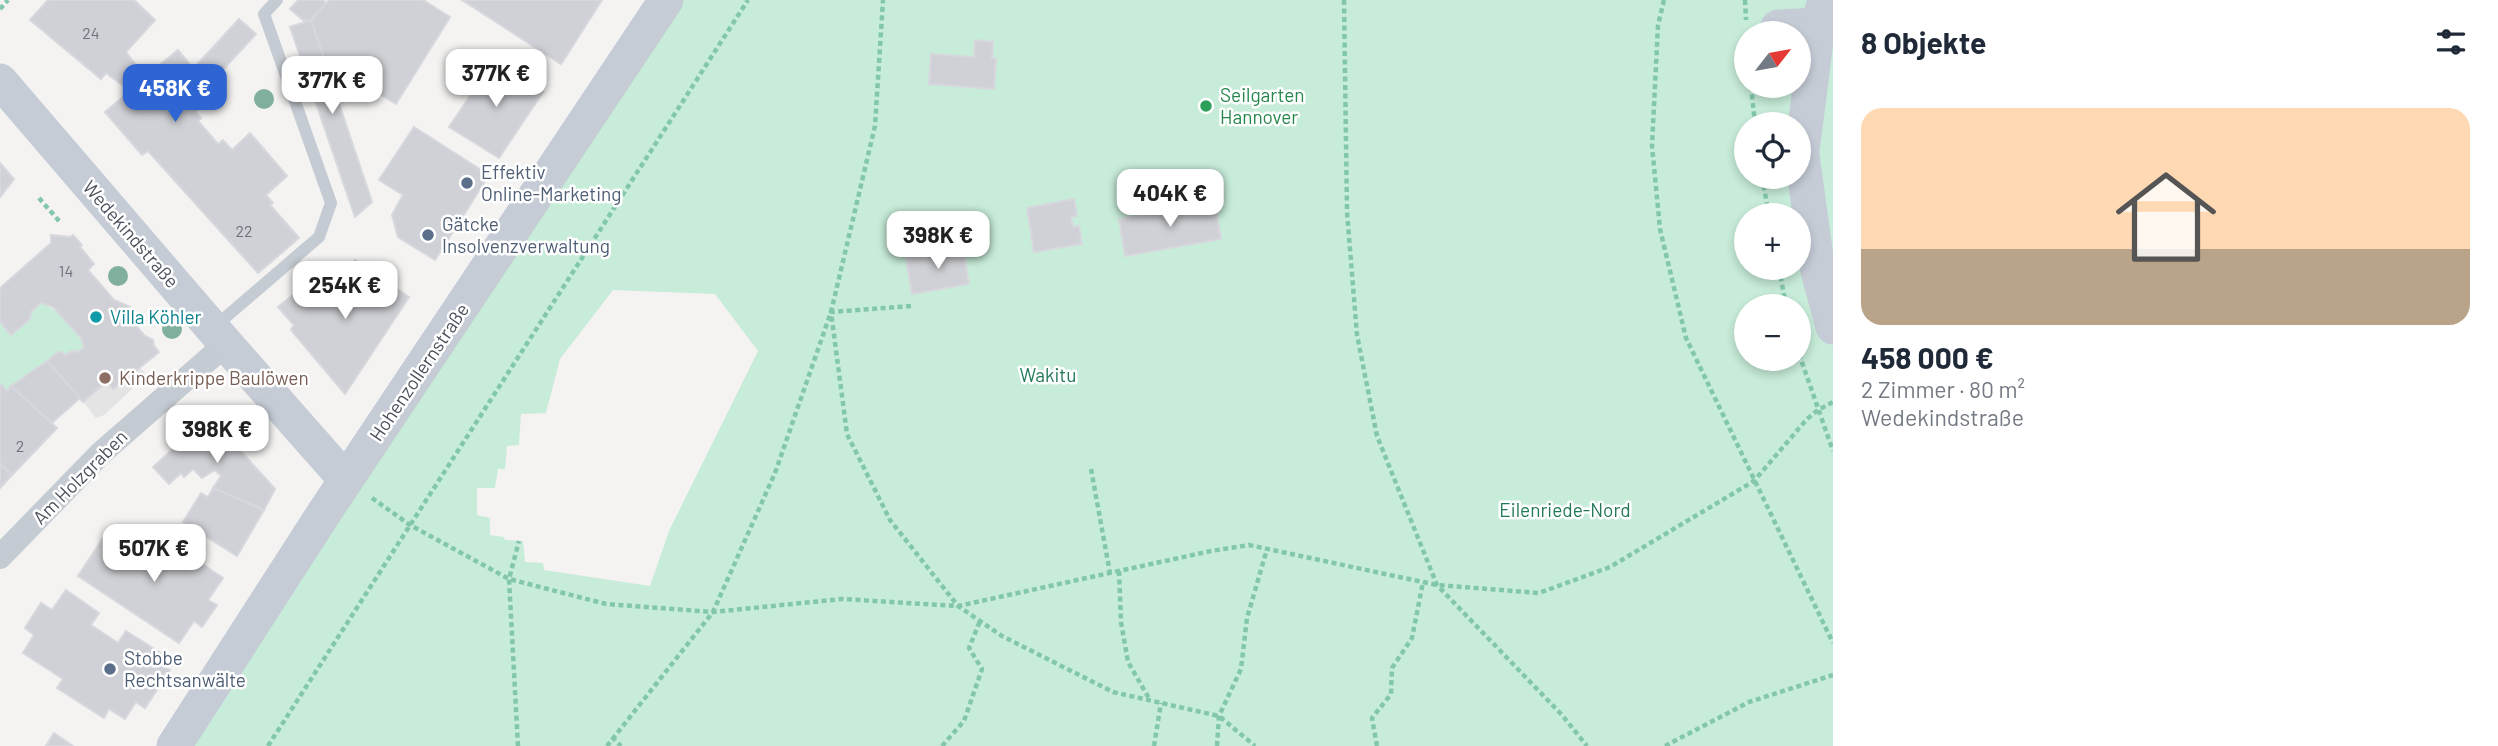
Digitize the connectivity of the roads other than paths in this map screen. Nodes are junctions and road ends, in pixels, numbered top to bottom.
1 (277, 0) edge
2 (666, 0) edge
3 (1821, 13) edge
4 (1778, 20) edge
5 (0, 81) edge
6 (1803, 112) edge
7 (1806, 189) edge
8 (1833, 327) edge
9 (219, 336) junction
10 (346, 480) junction
11 (0, 557) edge
12 (174, 746) edge

1 - 9 lane
2 - 10 street, Hohenzollernstraße
3 - 4 street
3 - 6 street
5 - 9 street, Wedekindstraße
7 - 8 street
9 - 10 street, Wedekindstraße
9 - 11 street, Am Holzgraben
10 - 12 street, Hohenzollernstraße

